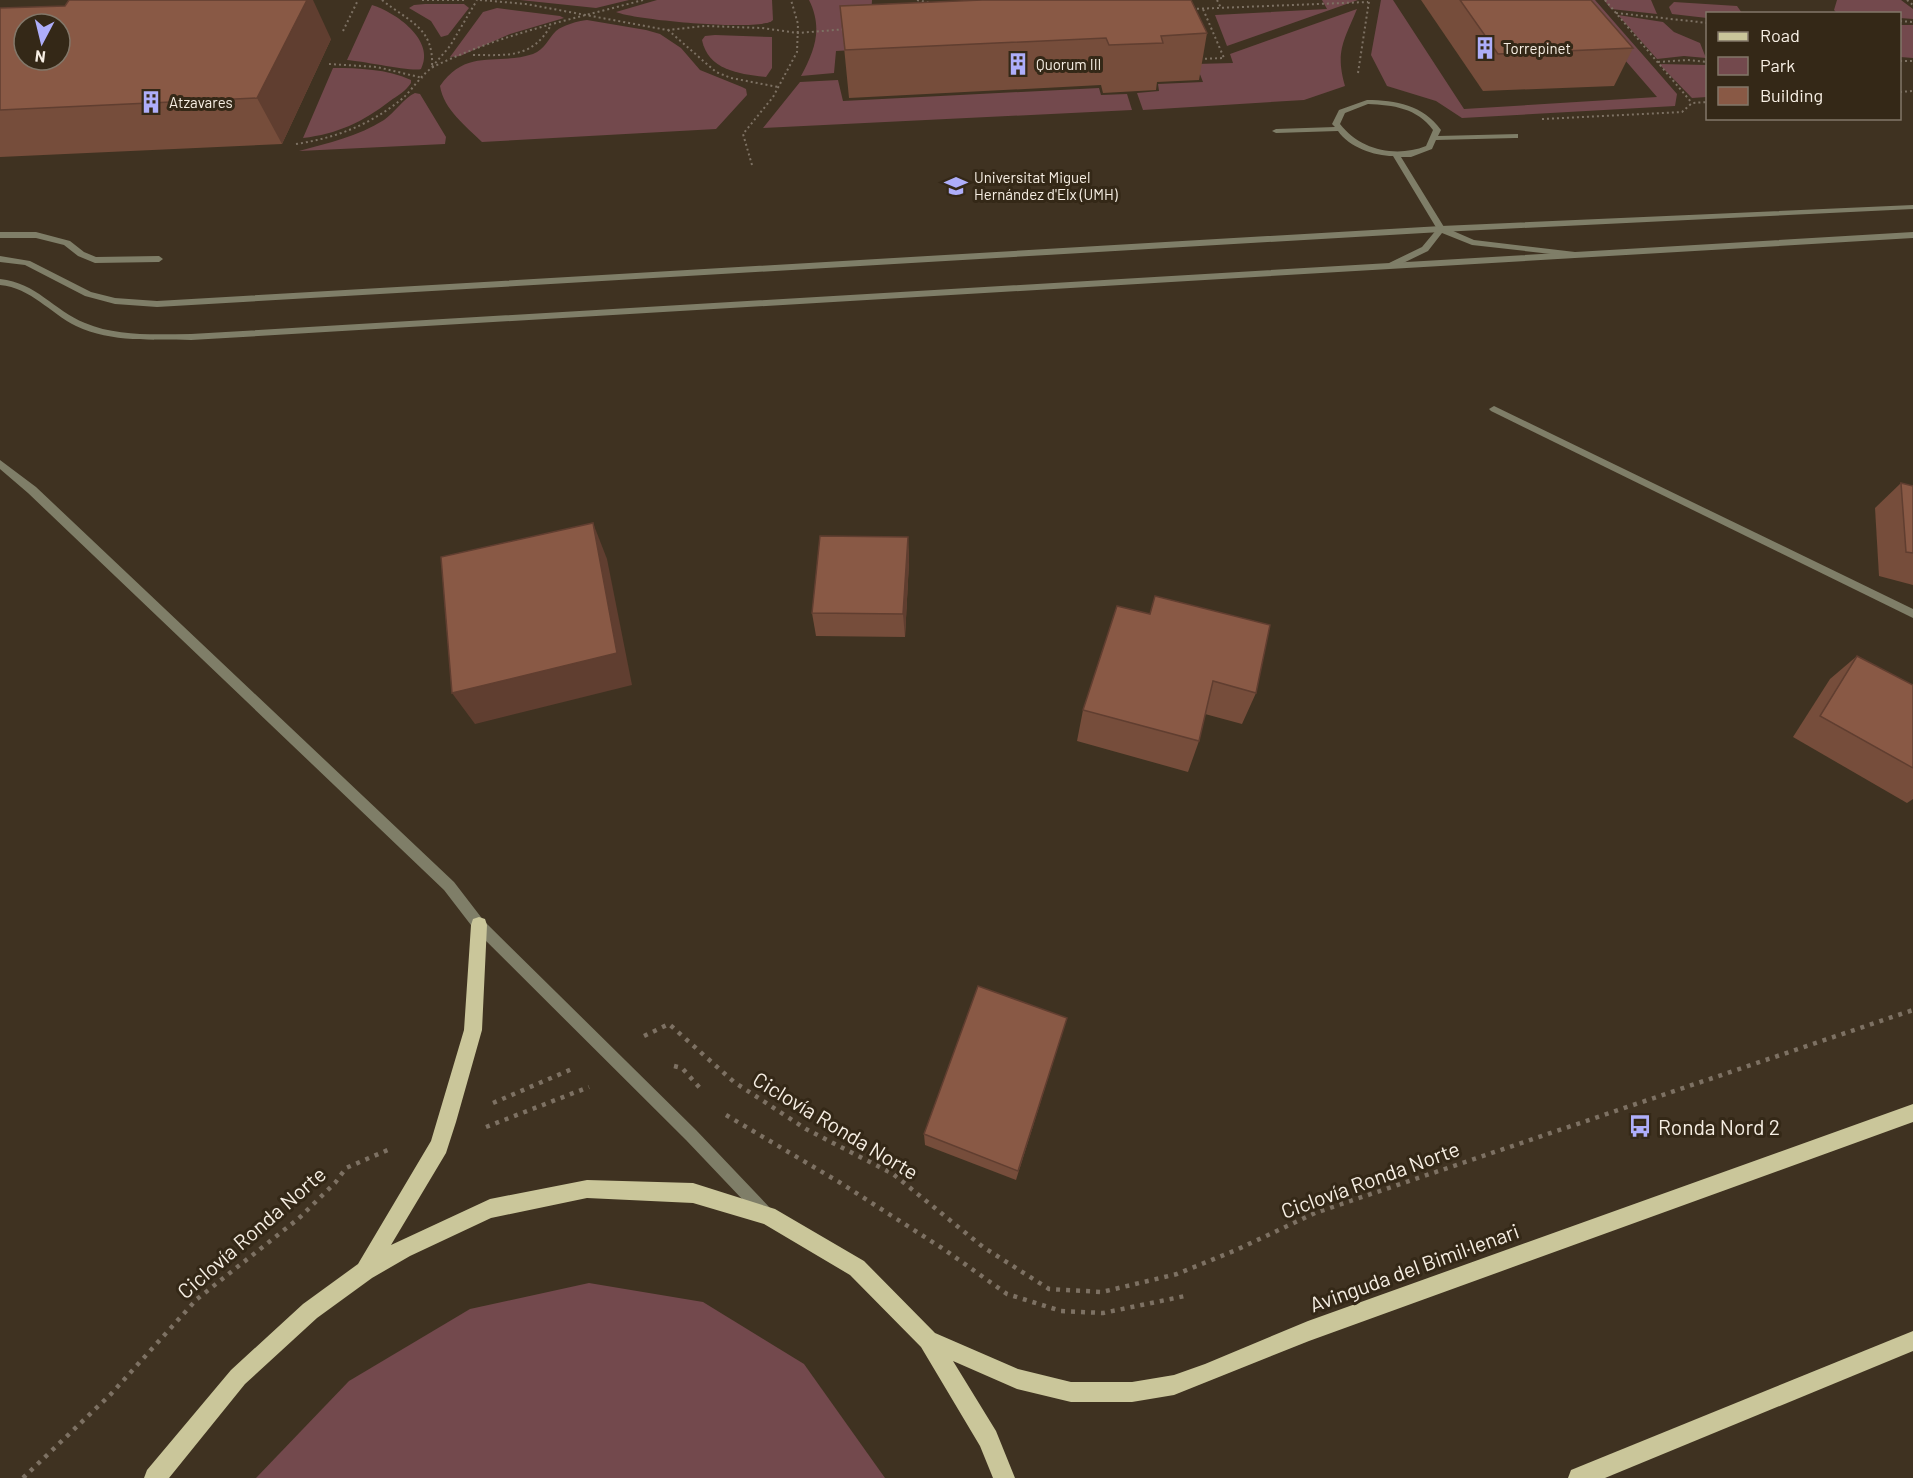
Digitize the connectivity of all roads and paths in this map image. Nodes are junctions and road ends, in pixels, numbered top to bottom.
1 (358, 0) edge
2 (382, 0) edge
3 (422, 0) edge
4 (466, 0) edge
5 (479, 0) edge
6 (643, 0) edge
7 (791, 0) edge
8 (917, 0) edge
9 (1217, 0) edge
10 (1605, 0) edge
11 (1907, 0) edge
12 (1368, 1) edge
13 (935, 4) edge
14 (1913, 4) edge
15 (1221, 8) junction
16 (1203, 9) junction
17 (1182, 10) edge
18 (1616, 13) junction
19 (592, 14) junction
20 (1706, 22) edge
21 (551, 25) junction
22 (854, 29) edge
23 (667, 30) junction
24 (343, 31) dead end
25 (798, 33) junction
26 (469, 55) junction
27 (1189, 60) edge
28 (1658, 62) junction
29 (1706, 62) edge
30 (330, 64) dead end
31 (432, 67) junction
32 (423, 78) junction
33 (778, 87) junction
34 (1367, 102) junction
35 (1692, 103) dead end
36 (1338, 129) junction
37 (1276, 131) dead end
38 (1515, 136) dead end
39 (1436, 138) junction
40 (296, 144) dead end
41 (1396, 155) junction
42 (752, 165) dead end
43 (1913, 207) edge
44 (1441, 229) junction
45 (0, 235) edge
46 (1913, 235) edge
47 (1575, 255) junction
48 (0, 259) edge
49 (159, 259) dead end
50 (1392, 265) junction
51 (0, 282) edge
52 (1494, 409) dead end
53 (0, 464) edge
54 (1913, 614) edge
55 (479, 925) junction
56 (1913, 1010) edge
57 (608, 1054) junction
58 (670, 1065) dead end
59 (589, 1087) dead end
60 (703, 1091) dead end
61 (1913, 1113) edge
62 (724, 1114) dead end
63 (447, 1122) junction
64 (480, 1130) dead end
65 (768, 1216) junction
66 (365, 1271) junction
67 (1185, 1296) dead end
68 (928, 1340) junction
69 (1913, 1341) edge
70 (22, 1478) edge
71 (155, 1478) edge
72 (1004, 1478) edge
73 (1579, 1478) edge

1 - 24 path
2 - 31 path
3 - 4 path
5 - 19 path
5 - 31 path
6 - 19 path
7 - 25 path
8 - 13 path
9 - 15 path
10 - 18 path
11 - 14 path
12 - 15 path
12 - 34 path
15 - 16 path
16 - 17 path
16 - 27 path
18 - 20 path
18 - 28 path
19 - 21 path
19 - 23 path
21 - 26 path
21 - 26 path
22 - 25 path
23 - 25 path
23 - 33 path
25 - 33 path
26 - 31 path
28 - 29 path
28 - 35 path
30 - 32 path
31 - 32 path
32 - 40 path
33 - 42 path
34 - 36 street
34 - 39 street
36 - 37 street
36 - 41 street
38 - 39 street
39 - 41 street
41 - 44 street
43 - 44 street
44 - 47 street
44 - 48 street
44 - 50 street
45 - 49 street
46 - 47 street
47 - 50 street
50 - 51 street
52 - 54 street
53 - 55 street
55 - 57 street
55 - 63 main road
56 - 57 path, Ciclovía Ronda Norte
57 - 63 path, Ciclovía Ronda Norte
57 - 65 street
58 - 60 path
59 - 64 path
61 - 68 main road, Avinguda del Bimil·lenari
62 - 67 path
63 - 66 main road
63 - 70 path, Ciclovía Ronda Norte
65 - 66 main road
65 - 68 main road
66 - 71 main road
68 - 72 main road
69 - 73 main road

